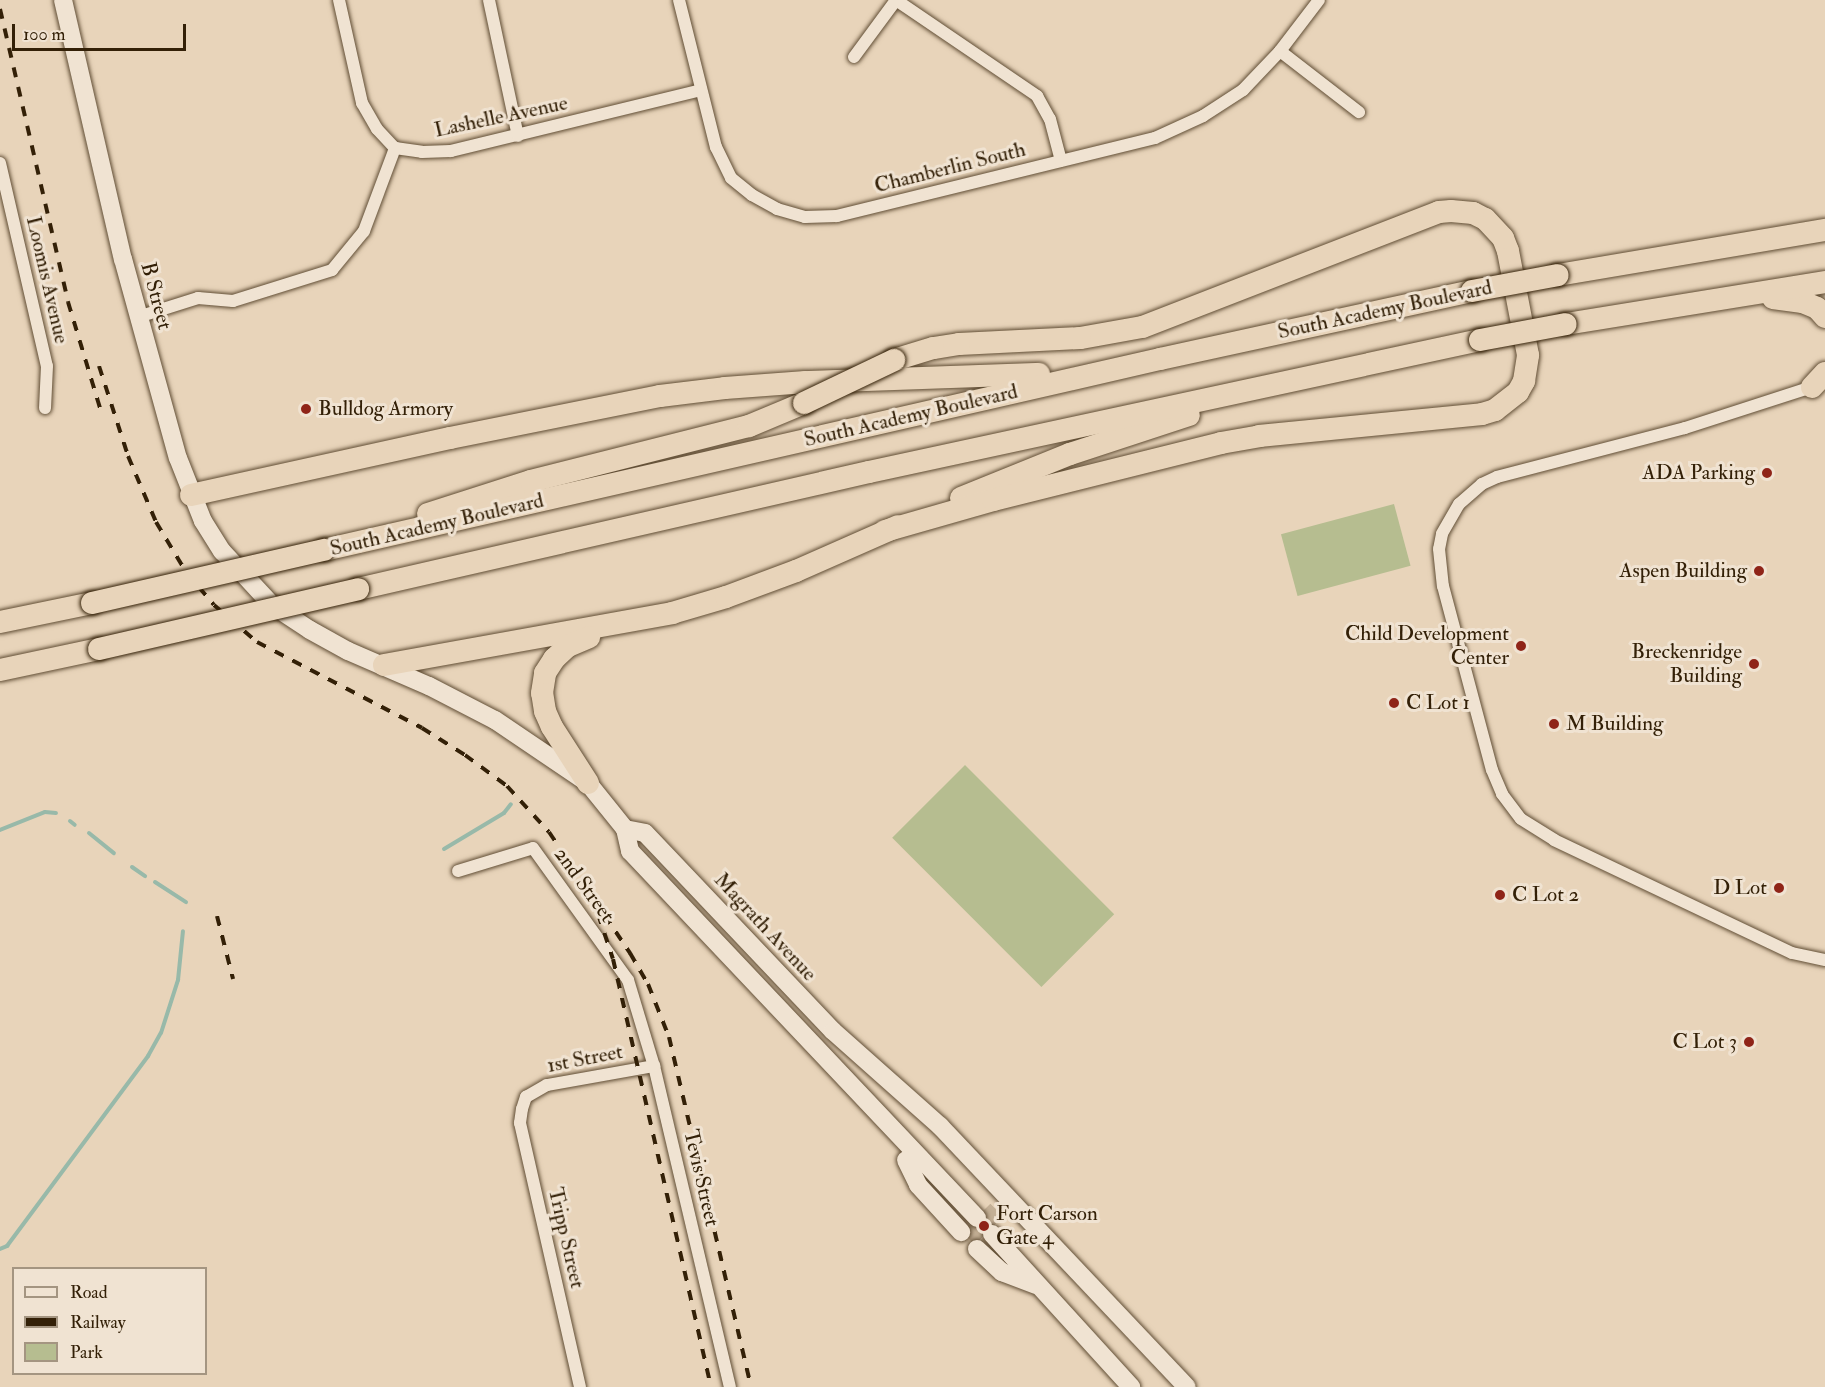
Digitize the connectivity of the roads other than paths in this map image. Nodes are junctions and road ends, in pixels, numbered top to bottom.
1 (63, 0) edge
2 (339, 0) edge
3 (489, 0) edge
4 (680, 0) edge
5 (896, 0) edge
6 (1319, 0) edge
7 (1280, 51) junction
8 (854, 57) dead end
9 (701, 90) junction
10 (1359, 112) dead end
11 (518, 135) junction
12 (395, 148) junction
13 (1061, 161) junction
14 (0, 163) edge
15 (1822, 232) edge
16 (1825, 282) edge
17 (1751, 294) junction
18 (1825, 317) edge
19 (138, 318) junction
20 (1160, 359) junction
21 (1336, 369) junction
22 (1821, 381) edge
23 (45, 408) dead end
24 (191, 495) junction
25 (885, 531) junction
26 (324, 550) junction
27 (251, 584) joint
28 (1, 621) edge
29 (625, 623) junction
30 (384, 665) junction
31 (0, 670) edge
32 (588, 783) junction
33 (625, 829) junction
34 (458, 871) dead end
35 (1825, 960) edge
36 (628, 980) joint
37 (654, 1066) junction
38 (526, 1097) joint
39 (894, 1131) junction
40 (1039, 1286) junction
41 (580, 1387) edge
42 (730, 1387) edge
43 (1131, 1387) edge
44 (1187, 1387) edge

1 - 19 main road, B Street
2 - 12 street
3 - 11 street
4 - 9 street, Chamberlin South
5 - 8 street
5 - 13 street
6 - 7 street, Chamberlin South
7 - 10 street
7 - 13 street, Chamberlin South
9 - 11 street, Lashelle Avenue
9 - 13 street, Chamberlin South
11 - 12 street, Lashelle Avenue
12 - 19 street
14 - 23 street, Loomis Avenue
15 - 20 highway, South Academy Boulevard, bridge
16 - 17 highway
17 - 18 highway
17 - 21 highway, bridge
19 - 24 main road, B Street
20 - 24 highway
20 - 26 highway, South Academy Boulevard
21 - 25 highway
21 - 31 highway, bridge
22 - 35 street
24 - 27 main road, B Street
25 - 26 highway, bridge
25 - 29 highway
26 - 28 highway, South Academy Boulevard, bridge
27 - 30 main road, Magrath Avenue
29 - 30 highway
29 - 32 highway
30 - 32 main road, Magrath Avenue
32 - 33 main road, Magrath Avenue
33 - 39 main road
33 - 44 main road, Magrath Avenue
34 - 36 street, 2nd Street
36 - 37 street, Tevis Street
37 - 38 street, 1st Street
37 - 42 street, Tevis Street
38 - 41 street, Tripp Street
39 - 39 main road
40 - 40 main road
40 - 43 main road

